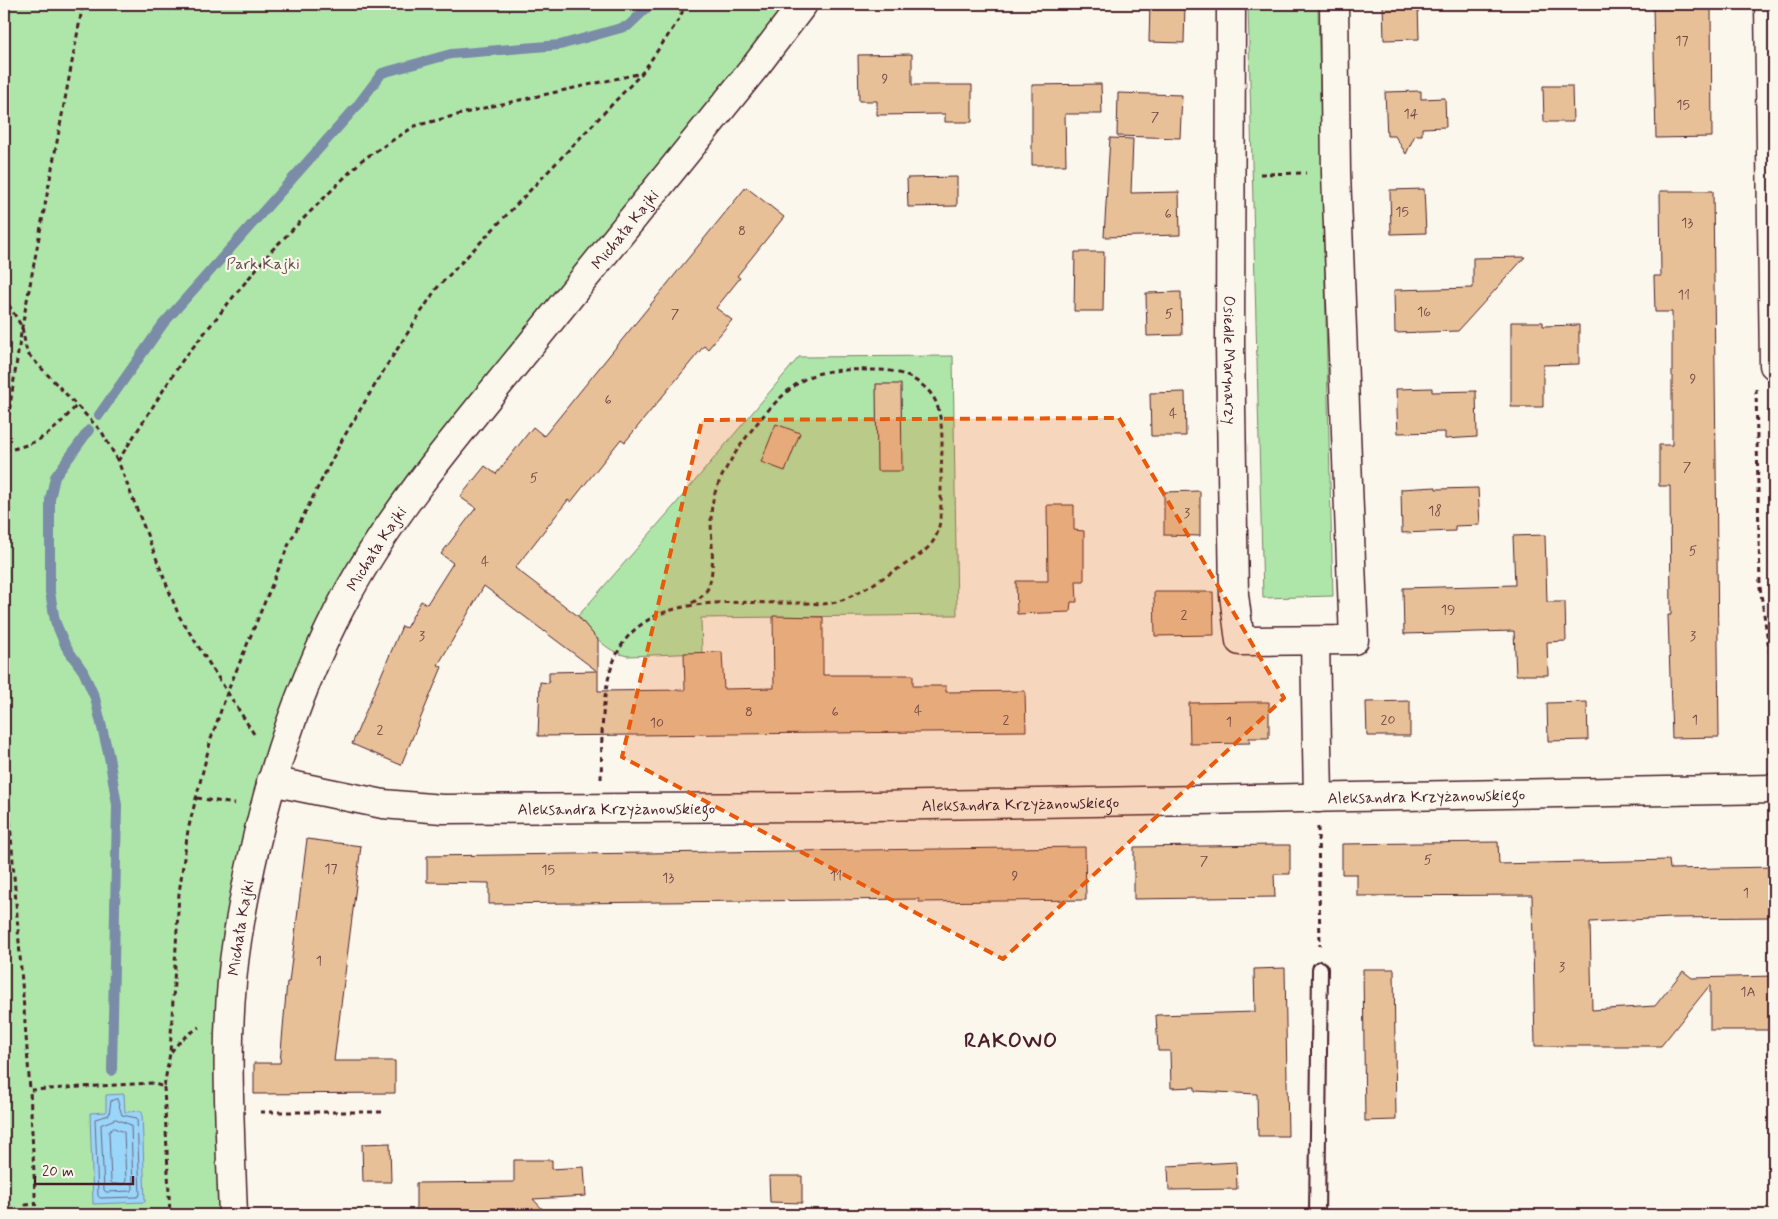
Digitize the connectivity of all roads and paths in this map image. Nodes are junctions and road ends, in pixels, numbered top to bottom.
1 (83, 4) edge
2 (803, 4) edge
3 (1231, 4) edge
4 (1334, 4) edge
5 (1769, 4) edge
6 (642, 73) dead end
7 (1336, 173) junction
8 (1229, 174) junction
9 (4, 297) edge
10 (22, 327) junction
11 (1774, 365) edge
12 (77, 405) junction
13 (4, 445) edge
14 (4, 451) edge
15 (118, 461) junction
16 (688, 605) junction
17 (1315, 641) junction
18 (4, 741) edge
19 (273, 775) junction
20 (1774, 789) edge
21 (600, 810) junction
22 (1318, 811) junction
23 (1320, 969) joint
24 (164, 1087) dead end
25 (30, 1090) dead end
26 (230, 1112) junction
27 (382, 1112) dead end
28 (35, 1204) dead end
29 (27, 1215) edge
30 (170, 1215) edge
31 (233, 1215) edge
32 (1317, 1215) edge

1 - 10 path
2 - 19 street, Michała Kajki
3 - 8 street, Osiedle Marynarzy
4 - 7 street, Osiedle Marynarzy
5 - 11 street
6 - 15 path
7 - 8 path
7 - 17 street, Osiedle Marynarzy
8 - 17 street, Osiedle Marynarzy
9 - 10 path
10 - 12 path
10 - 13 path
12 - 14 path
12 - 15 path
15 - 19 path
16 - 16 path
16 - 21 path
17 - 22 street
18 - 25 path
19 - 21 street, Aleksandra Krzyżanowskiego
19 - 26 street, Michała Kajki
20 - 22 street, Aleksandra Krzyżanowskiego
21 - 22 street, Aleksandra Krzyżanowskiego
22 - 23 path
23 - 32 lane
24 - 30 path
26 - 27 path
26 - 31 street, Michała Kajki
28 - 29 path

